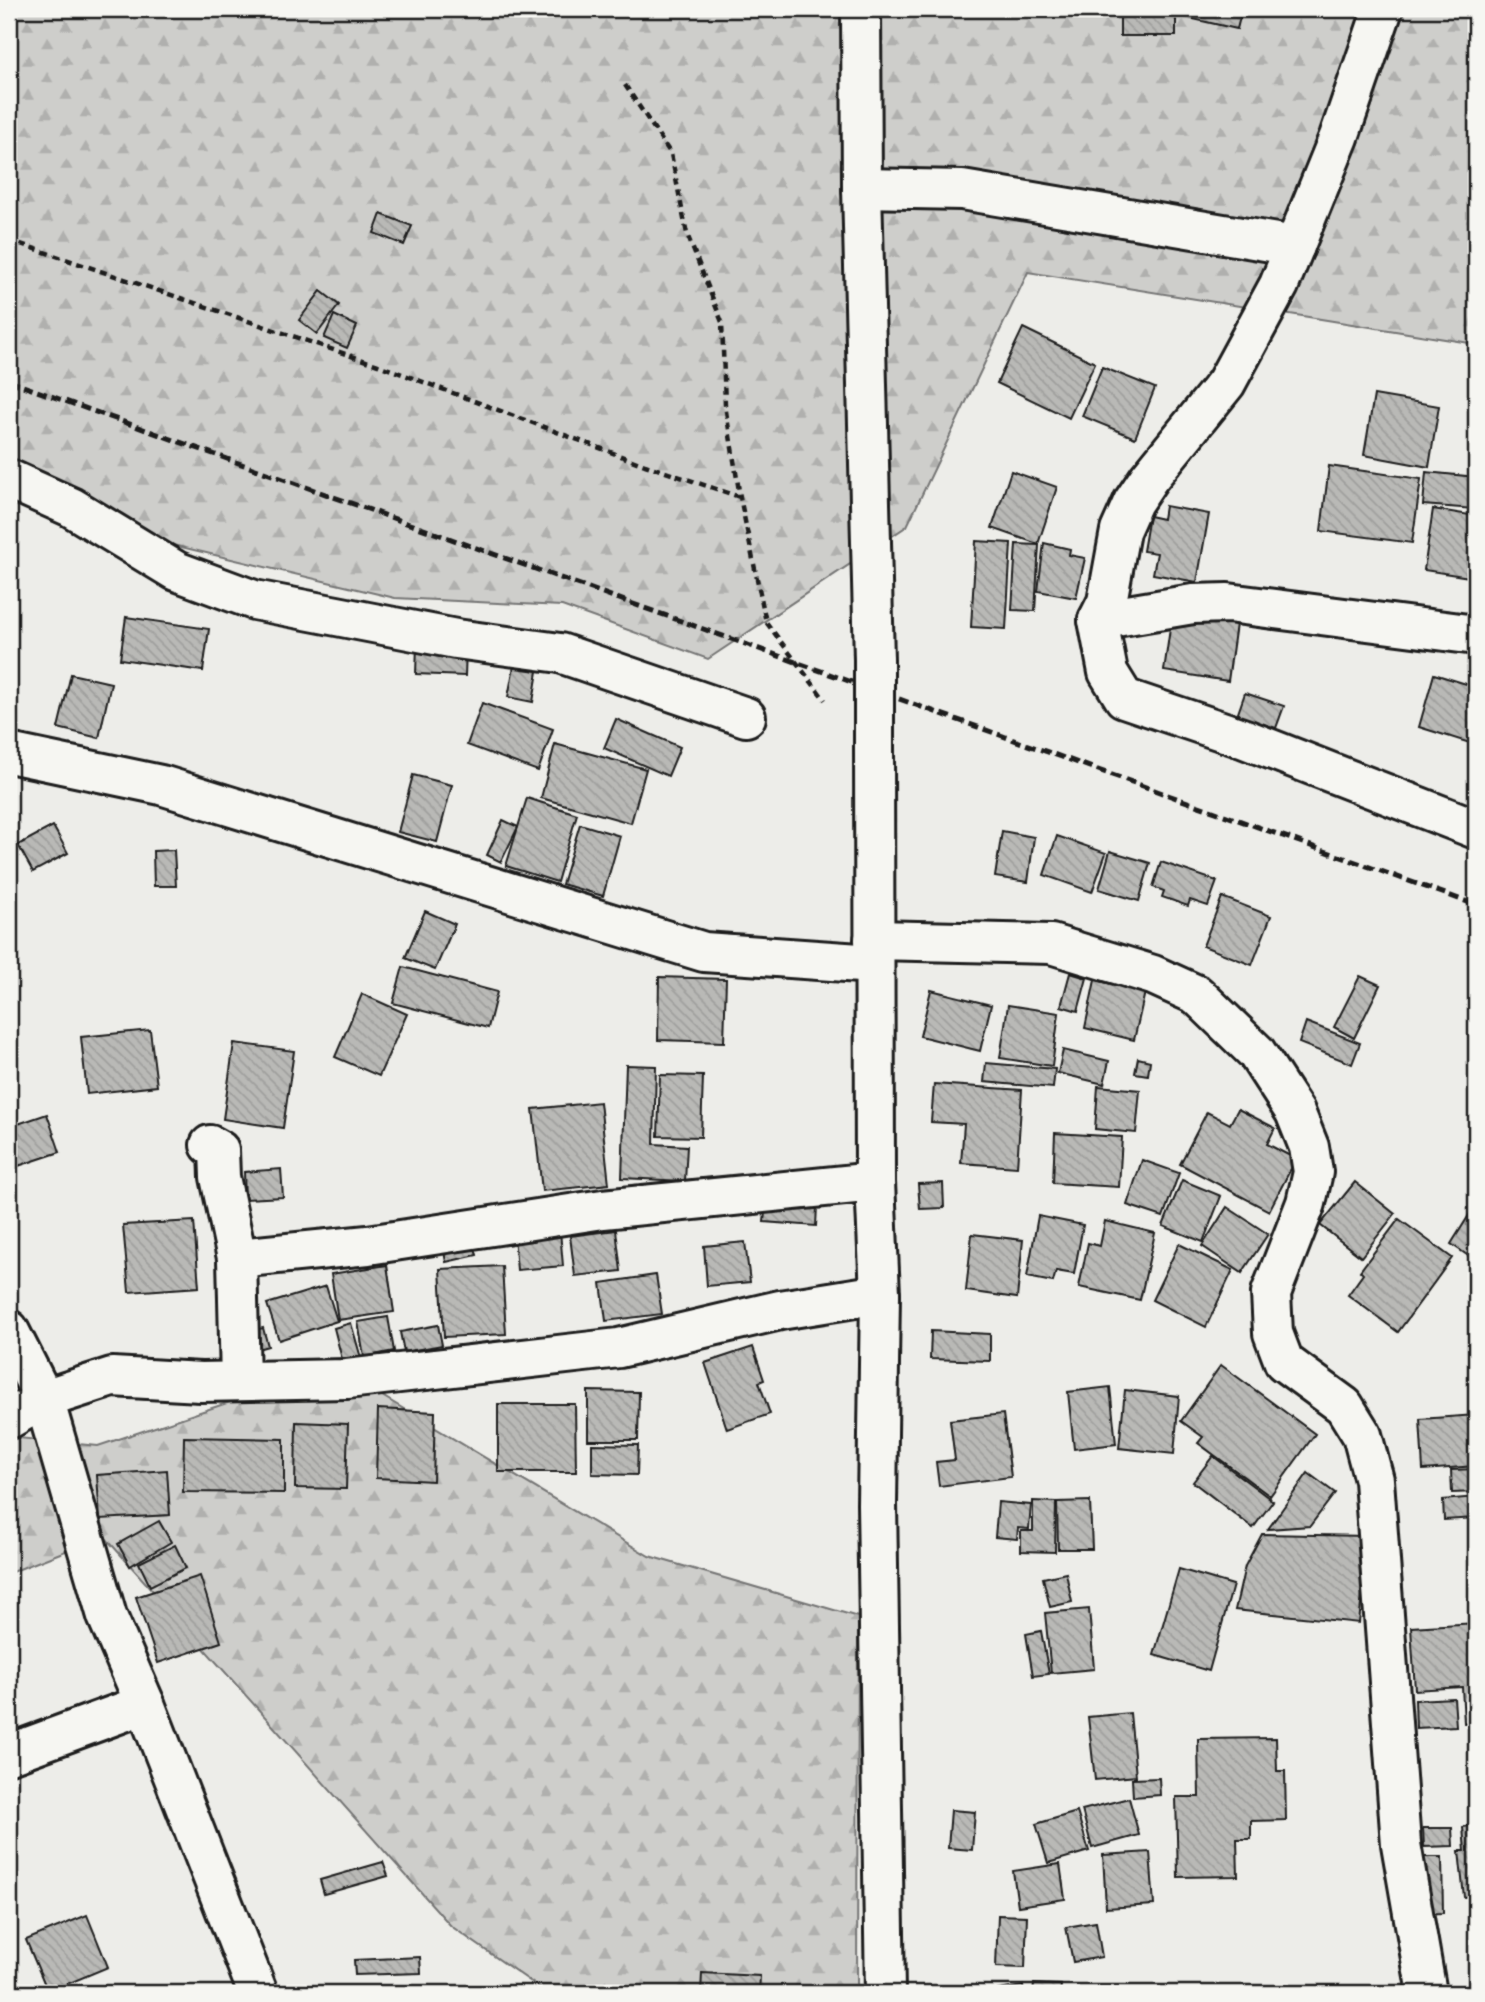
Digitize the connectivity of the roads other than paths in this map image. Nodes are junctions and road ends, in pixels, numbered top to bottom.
1 (861, 9) edge
2 (1383, 9) edge
3 (862, 188) junction
4 (1295, 246) junction
5 (9, 478) edge
6 (1098, 620) junction
7 (1476, 635) edge
8 (746, 718) dead end
9 (9, 753) edge
10 (1476, 829) edge
11 (874, 952) junction
12 (210, 1145) dead end
13 (875, 1182) junction
14 (237, 1258) junction
15 (880, 1294) junction
16 (9, 1330) edge
17 (240, 1381) junction
18 (44, 1399) junction
19 (9, 1419) edge
20 (145, 1704) junction
21 (9, 1754) edge
22 (258, 1993) edge
23 (885, 1993) edge
24 (1427, 1993) edge

1 - 3 street
2 - 4 street
3 - 4 street
3 - 11 street, bridge
4 - 6 street
5 - 8 street
6 - 7 street
6 - 10 street
9 - 11 street
11 - 13 street
11 - 24 street
12 - 14 street
13 - 14 street
13 - 15 street
14 - 17 street
15 - 17 street
15 - 23 street
16 - 18 street
17 - 18 street
18 - 19 street
18 - 20 street
20 - 21 street
20 - 22 street

